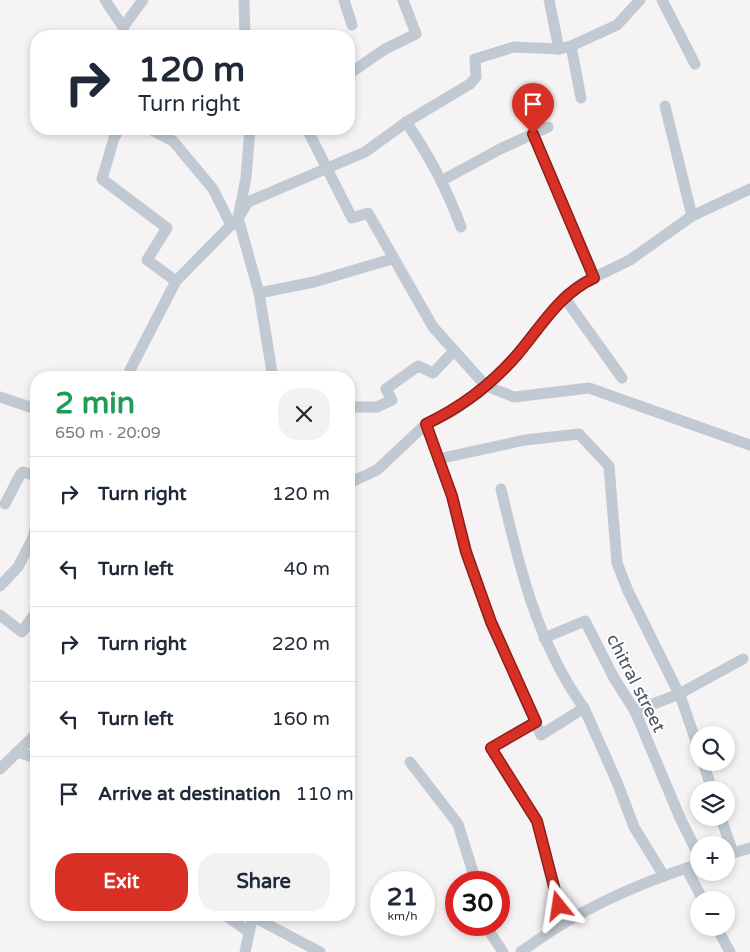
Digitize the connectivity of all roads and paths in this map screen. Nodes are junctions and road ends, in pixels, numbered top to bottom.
1 (105, 0) edge
2 (143, 0) edge
3 (244, 0) edge
4 (344, 0) edge
5 (403, 0) edge
6 (549, 0) edge
7 (662, 0) edge
8 (637, 1) edge
9 (352, 25) dead end
10 (123, 30) edge
11 (125, 30) edge
12 (246, 30) edge
13 (571, 46) junction
14 (559, 49) junction
15 (695, 64) dead end
16 (355, 70) edge
17 (582, 98) dead end
18 (665, 106) dead end
19 (406, 122) junction
20 (548, 127) dead end
21 (533, 134) junction
22 (116, 135) edge
23 (162, 135) edge
24 (250, 135) edge
25 (310, 135) edge
26 (326, 170) junction
27 (441, 181) junction
28 (750, 189) edge
29 (692, 216) junction
30 (234, 221) junction
31 (461, 227) dead end
32 (392, 259) junction
33 (594, 278) junction
34 (176, 281) junction
35 (259, 293) junction
36 (564, 297) junction
37 (454, 351) junction
38 (130, 371) edge
39 (272, 371) edge
40 (622, 378) dead end
41 (486, 386) junction
42 (0, 397) edge
43 (30, 407) edge
44 (355, 407) edge
45 (426, 424) junction
46 (750, 445) edge
47 (438, 459) junction
48 (30, 474) edge
49 (355, 480) edge
50 (501, 489) dead end
51 (5, 504) dead end
52 (30, 547) edge
53 (0, 586) edge
54 (0, 615) edge
55 (30, 621) edge
56 (544, 638) junction
57 (743, 659) dead end
58 (680, 694) junction
59 (584, 708) junction
60 (635, 711) junction
61 (536, 722) junction
62 (691, 726) edge
63 (30, 740) edge
64 (17, 752) junction
65 (30, 756) edge
66 (410, 762) dead end
67 (0, 769) edge
68 (690, 838) edge
69 (750, 848) edge
70 (735, 852) edge
71 (690, 867) edge
72 (686, 868) junction
73 (473, 871) edge
74 (664, 876) junction
75 (698, 891) edge
76 (233, 921) edge
77 (251, 921) edge
78 (261, 921) edge
79 (564, 924) junction
80 (249, 932) junction
81 (492, 936) edge
82 (721, 936) edge
83 (245, 952) edge
84 (320, 952) edge
85 (503, 952) edge
86 (521, 952) edge
87 (730, 952) edge

1 - 10 street
2 - 11 street
3 - 12 street
4 - 9 street
5 - 16 street
6 - 14 street
7 - 15 street
8 - 13 street
13 - 14 street
13 - 17 street
14 - 19 street
18 - 29 street
19 - 26 street
19 - 27 street
20 - 21 street
21 - 27 street
21 - 33 street
22 - 34 street
23 - 30 street
24 - 30 street
25 - 26 street
26 - 30 street
26 - 32 street
27 - 31 street
28 - 29 street
29 - 33 street
30 - 34 street
30 - 35 street
32 - 35 street
32 - 37 street
33 - 36 street
34 - 38 street
35 - 39 street
36 - 40 street
36 - 41 street
37 - 41 street
37 - 44 street
41 - 45 street
41 - 46 street
42 - 43 street
45 - 47 street
45 - 49 street
47 - 58 street
47 - 61 street
48 - 51 street
50 - 56 street
52 - 53 street
54 - 55 street
56 - 59 street
56 - 60 street, chitral street
57 - 58 street
58 - 60 street
58 - 62 street
59 - 61 street
59 - 74 street
60 - 68 street, chitral street
61 - 79 street
63 - 64 street
64 - 65 street
64 - 67 street
66 - 73 street
69 - 70 street
71 - 72 street
72 - 74 street
72 - 75 street
74 - 79 street
76 - 80 street
77 - 80 street
78 - 84 street
79 - 86 street
80 - 83 street
81 - 85 street
82 - 87 street

